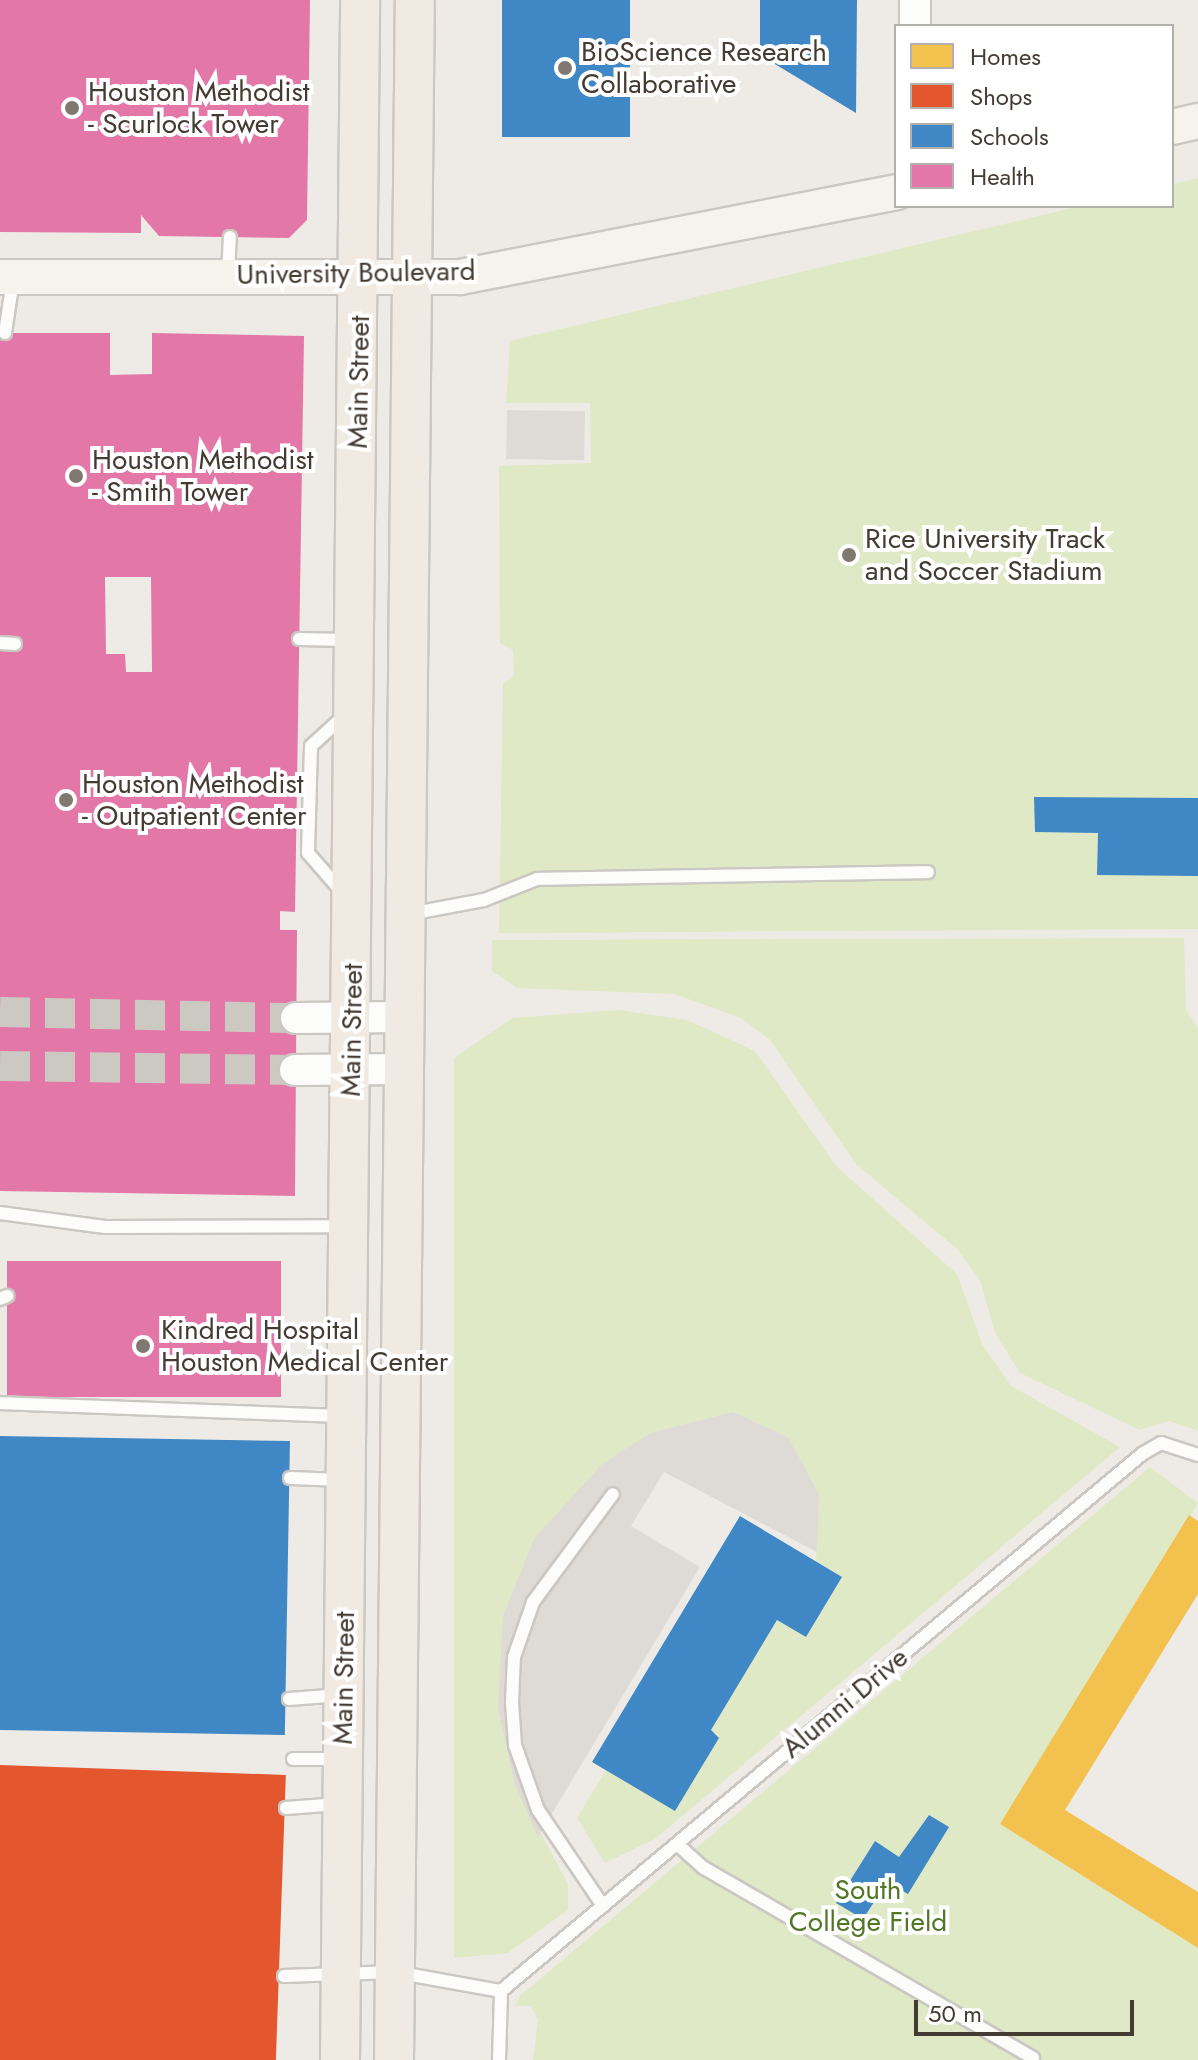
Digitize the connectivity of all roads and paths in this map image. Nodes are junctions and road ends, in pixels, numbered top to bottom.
1 (360, 0) edge
2 (415, 0) edge
3 (915, 0) edge
4 (915, 24) edge
5 (1198, 121) edge
6 (1174, 127) edge
7 (894, 192) edge
8 (230, 237) dead end
9 (228, 275) junction
10 (360, 275) junction
11 (7, 277) edge
12 (412, 278) junction
13 (5, 333) dead end
14 (299, 639) dead end
15 (356, 640) junction
16 (0, 643) edge
17 (15, 644) dead end
18 (928, 872) dead end
19 (405, 913) junction
20 (352, 1016) junction
21 (405, 1017) junction
22 (296, 1018) tunnel mouth
23 (351, 1068) junction
24 (404, 1069) junction
25 (295, 1070) tunnel mouth
26 (0, 1213) edge
27 (349, 1226) junction
28 (0, 1403) edge
29 (348, 1416) junction
30 (1198, 1455) edge
31 (290, 1478) dead end
32 (347, 1480) junction
33 (613, 1494) dead end
34 (344, 1695) junction
35 (289, 1699) dead end
36 (293, 1759) dead end
37 (344, 1759) junction
38 (343, 1804) junction
39 (286, 1808) dead end
40 (677, 1844) junction
41 (603, 1906) junction
42 (341, 1972) junction
43 (395, 1972) junction
44 (284, 1976) dead end
45 (501, 1991) junction
46 (1033, 2058) edge
47 (340, 2060) edge
48 (394, 2060) edge
49 (499, 2060) edge

1 - 10 main road, Main Street
2 - 12 main road, Main Street
3 - 4 street
5 - 6 main road
7 - 12 main road, University Boulevard
8 - 9 lane
9 - 10 main road, University Boulevard
9 - 11 main road, University Boulevard
10 - 12 main road, University Boulevard
10 - 15 main road, Main Street
11 - 13 lane
12 - 19 main road, Main Street
14 - 15 lane
15 - 20 main road, Main Street
16 - 17 lane
18 - 19 lane
19 - 21 main road, Main Street
20 - 21 street
20 - 22 street
20 - 23 main road, Main Street
21 - 24 main road, Main Street
23 - 24 street
23 - 25 street
23 - 27 main road, Main Street
24 - 43 main road, Main Street
26 - 27 lane
27 - 29 main road, Main Street
28 - 29 lane
29 - 32 main road, Main Street
30 - 40 lane, Alumni Drive
31 - 32 lane
32 - 34 main road, Main Street
33 - 41 lane
34 - 35 lane
34 - 37 main road, Main Street
36 - 37 lane
37 - 38 main road, Main Street
38 - 39 lane
38 - 42 main road, Main Street
40 - 41 lane, Alumni Drive
40 - 46 lane
41 - 45 lane, Alumni Drive
42 - 43 lane
42 - 44 lane
42 - 47 main road, Main Street
43 - 45 lane
43 - 48 main road, Main Street
45 - 49 lane

